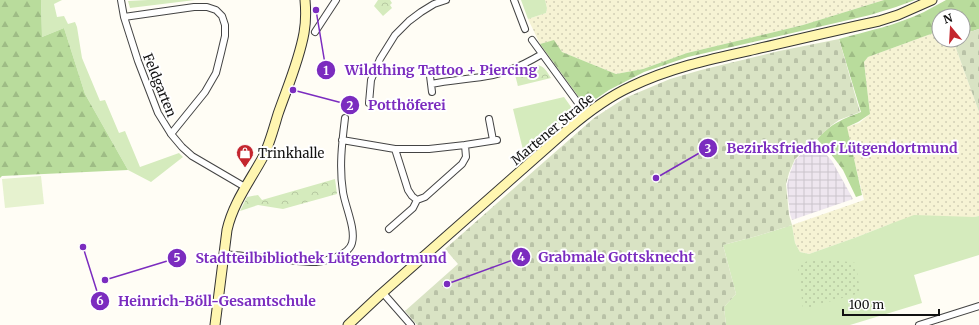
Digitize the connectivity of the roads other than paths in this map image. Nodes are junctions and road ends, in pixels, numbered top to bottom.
1 (121, 0) edge
2 (305, 0) edge
3 (336, 0) edge
4 (446, 0) edge
5 (514, 0) edge
6 (932, 0) edge
7 (124, 18) junction
8 (525, 29) dead end
9 (315, 32) dead end
10 (532, 40) dead end
11 (542, 54) junction
12 (430, 76) dead end
13 (431, 84) junction
14 (432, 92) dead end
15 (369, 103) dead end
16 (586, 114) junction
17 (345, 118) dead end
18 (489, 119) dead end
19 (171, 134) junction
20 (342, 140) junction
21 (465, 145) junction
22 (395, 149) junction
23 (245, 187) junction
24 (417, 200) junction
25 (390, 229) dead end
26 (224, 254) junction
27 (382, 293) junction
28 (979, 306) edge
29 (216, 325) edge
30 (348, 325) edge
31 (411, 325) edge
32 (919, 325) edge

1 - 7 street, Feldgarten
2 - 23 street
3 - 9 street
4 - 15 street
5 - 8 street
6 - 16 street, Martener Straße
7 - 19 street, Feldgarten
7 - 19 street
10 - 11 street
11 - 13 street
11 - 16 street
12 - 13 street
13 - 14 street
16 - 27 street, Martener Straße
17 - 20 street
18 - 21 street
19 - 23 street, Feldgarten
20 - 22 street
20 - 26 street
21 - 22 street
21 - 24 street
22 - 24 street
23 - 26 street
24 - 25 street
26 - 29 street
27 - 30 street, Martener Straße
27 - 31 street
28 - 32 street

